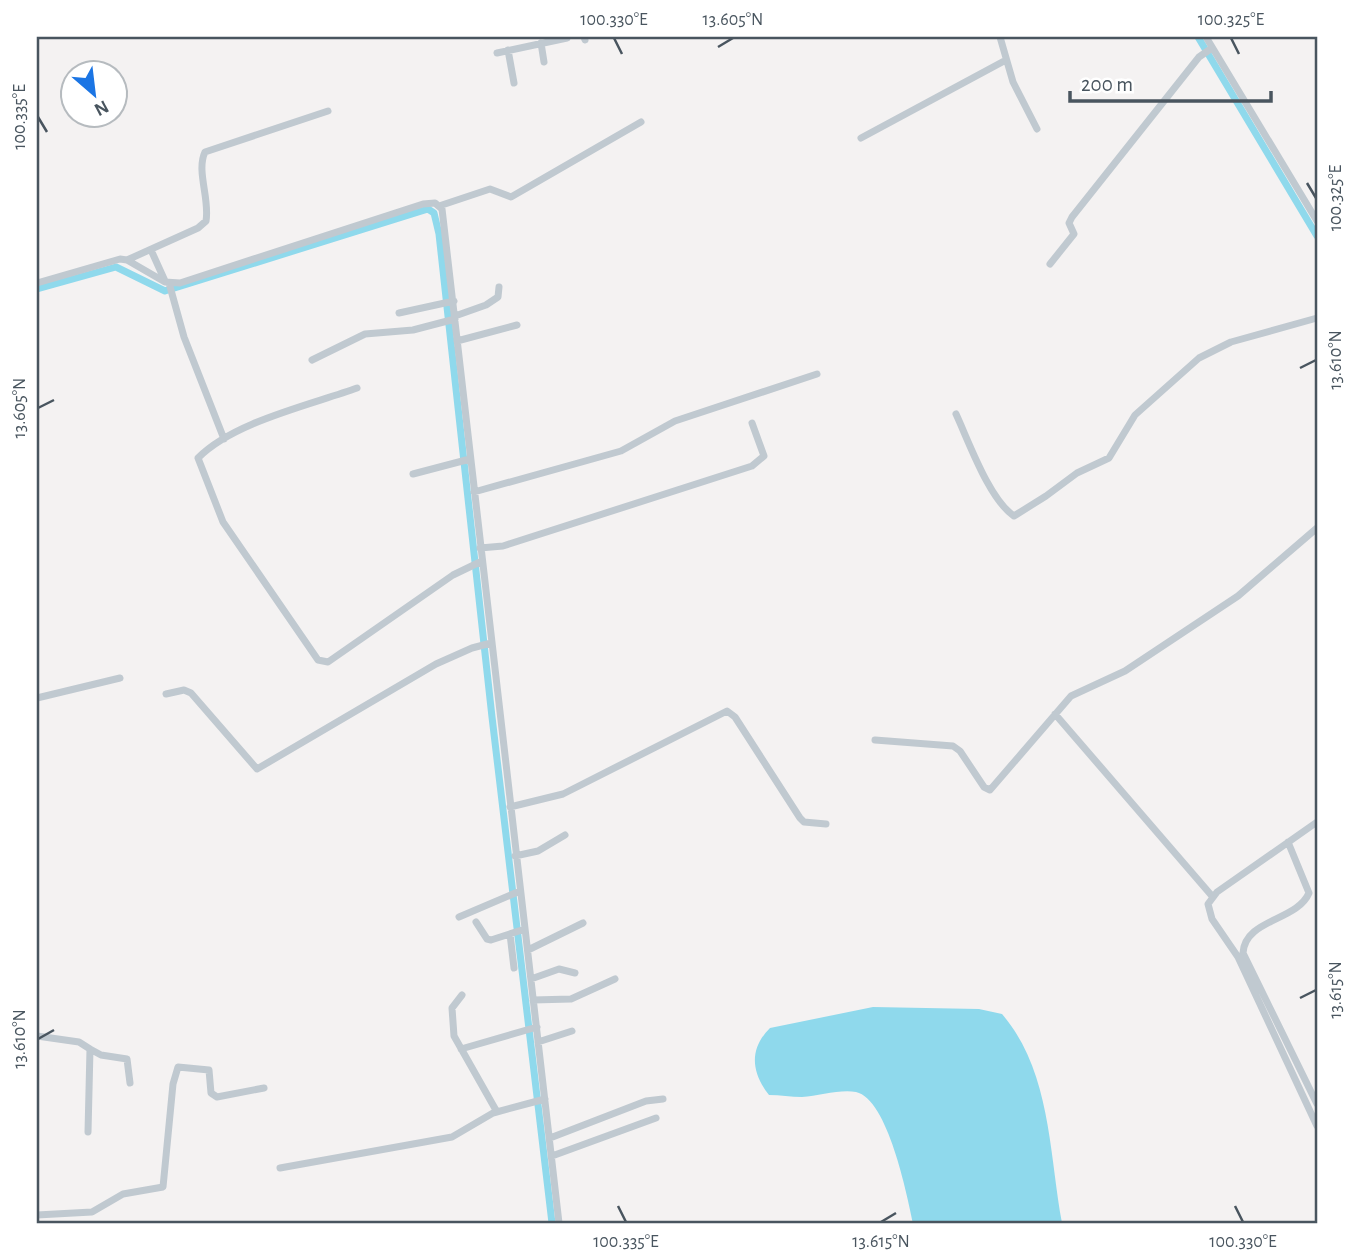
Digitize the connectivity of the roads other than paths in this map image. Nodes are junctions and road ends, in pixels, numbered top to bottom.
1 (1000, 37) edge
2 (1206, 37) edge
3 (567, 38) edge
4 (537, 42) edge
5 (1210, 49) junction
6 (508, 50) junction
7 (497, 53) dead end
8 (1006, 60) junction
9 (544, 62) dead end
10 (514, 83) dead end
11 (328, 111) dead end
12 (641, 122) dead end
13 (1037, 129) dead end
14 (862, 138) dead end
15 (439, 206) junction
16 (1316, 217) edge
17 (151, 250) junction
18 (127, 260) junction
19 (1049, 264) dead end
20 (37, 283) edge
21 (169, 287) junction
22 (499, 287) dead end
23 (454, 301) junction
24 (399, 313) dead end
25 (1317, 318) edge
26 (452, 319) junction
27 (517, 325) dead end
28 (457, 341) junction
29 (312, 360) dead end
30 (817, 374) dead end
31 (357, 388) dead end
32 (956, 414) dead end
33 (752, 423) dead end
34 (224, 439) junction
35 (468, 459) junction
36 (413, 474) dead end
37 (474, 492) junction
38 (1317, 528) edge
39 (480, 548) junction
40 (477, 563) junction
41 (487, 644) junction
42 (120, 678) dead end
43 (166, 694) dead end
44 (37, 698) edge
45 (1055, 714) junction
46 (875, 740) dead end
47 (510, 807) junction
48 (1317, 822) edge
49 (826, 824) dead end
50 (565, 835) dead end
51 (1288, 842) junction
52 (515, 856) junction
53 (520, 891) junction
54 (1212, 896) junction
55 (459, 917) dead end
56 (476, 922) dead end
57 (583, 923) dead end
58 (525, 929) junction
59 (510, 934) junction
60 (528, 950) junction
61 (513, 968) dead end
62 (575, 973) dead end
63 (531, 979) junction
64 (615, 979) dead end
65 (462, 995) dead end
66 (533, 1000) junction
67 (531, 1028) junction
68 (572, 1031) dead end
69 (37, 1036) edge
70 (538, 1042) junction
71 (90, 1049) junction
72 (461, 1049) junction
73 (130, 1083) dead end
74 (264, 1088) dead end
75 (540, 1099) junction
76 (663, 1099) dead end
77 (1317, 1104) edge
78 (497, 1112) junction
79 (656, 1118) dead end
80 (1317, 1126) edge
81 (88, 1132) dead end
82 (550, 1138) junction
83 (552, 1156) junction
84 (280, 1168) dead end
85 (37, 1214) edge
86 (559, 1223) edge

1 - 8 street
2 - 5 street
3 - 4 street
4 - 6 street
4 - 9 street
5 - 16 street
5 - 19 street
6 - 7 street
6 - 10 street
8 - 13 street
8 - 14 street
11 - 17 street
12 - 15 street
15 - 21 street
15 - 23 street
17 - 18 street
17 - 21 street
18 - 20 street
18 - 21 street
21 - 34 street
22 - 26 street
23 - 24 street
23 - 26 street
25 - 32 street
26 - 28 street
26 - 29 street
27 - 28 street
28 - 35 street
30 - 37 street
31 - 34 street
33 - 39 street
34 - 40 street
35 - 36 street
35 - 37 street
37 - 39 street
38 - 45 street
39 - 40 street
40 - 41 street
41 - 43 street
41 - 47 street
42 - 44 street
45 - 46 street
45 - 54 street
47 - 49 street
47 - 52 street
48 - 51 street
50 - 52 street
51 - 54 street
51 - 77 street
52 - 53 street
53 - 55 street
53 - 58 street
54 - 80 street
56 - 59 street
57 - 60 street
58 - 59 street
58 - 60 street
59 - 61 street
60 - 63 street
62 - 63 street
63 - 66 street
64 - 66 street
65 - 72 street
66 - 67 street
67 - 70 street
67 - 72 street
68 - 70 street
69 - 71 street
70 - 75 street
71 - 73 street
71 - 81 street
72 - 78 street
74 - 85 street
75 - 78 street
75 - 82 street
76 - 82 street
78 - 84 street
79 - 83 street
82 - 83 street
83 - 86 street

